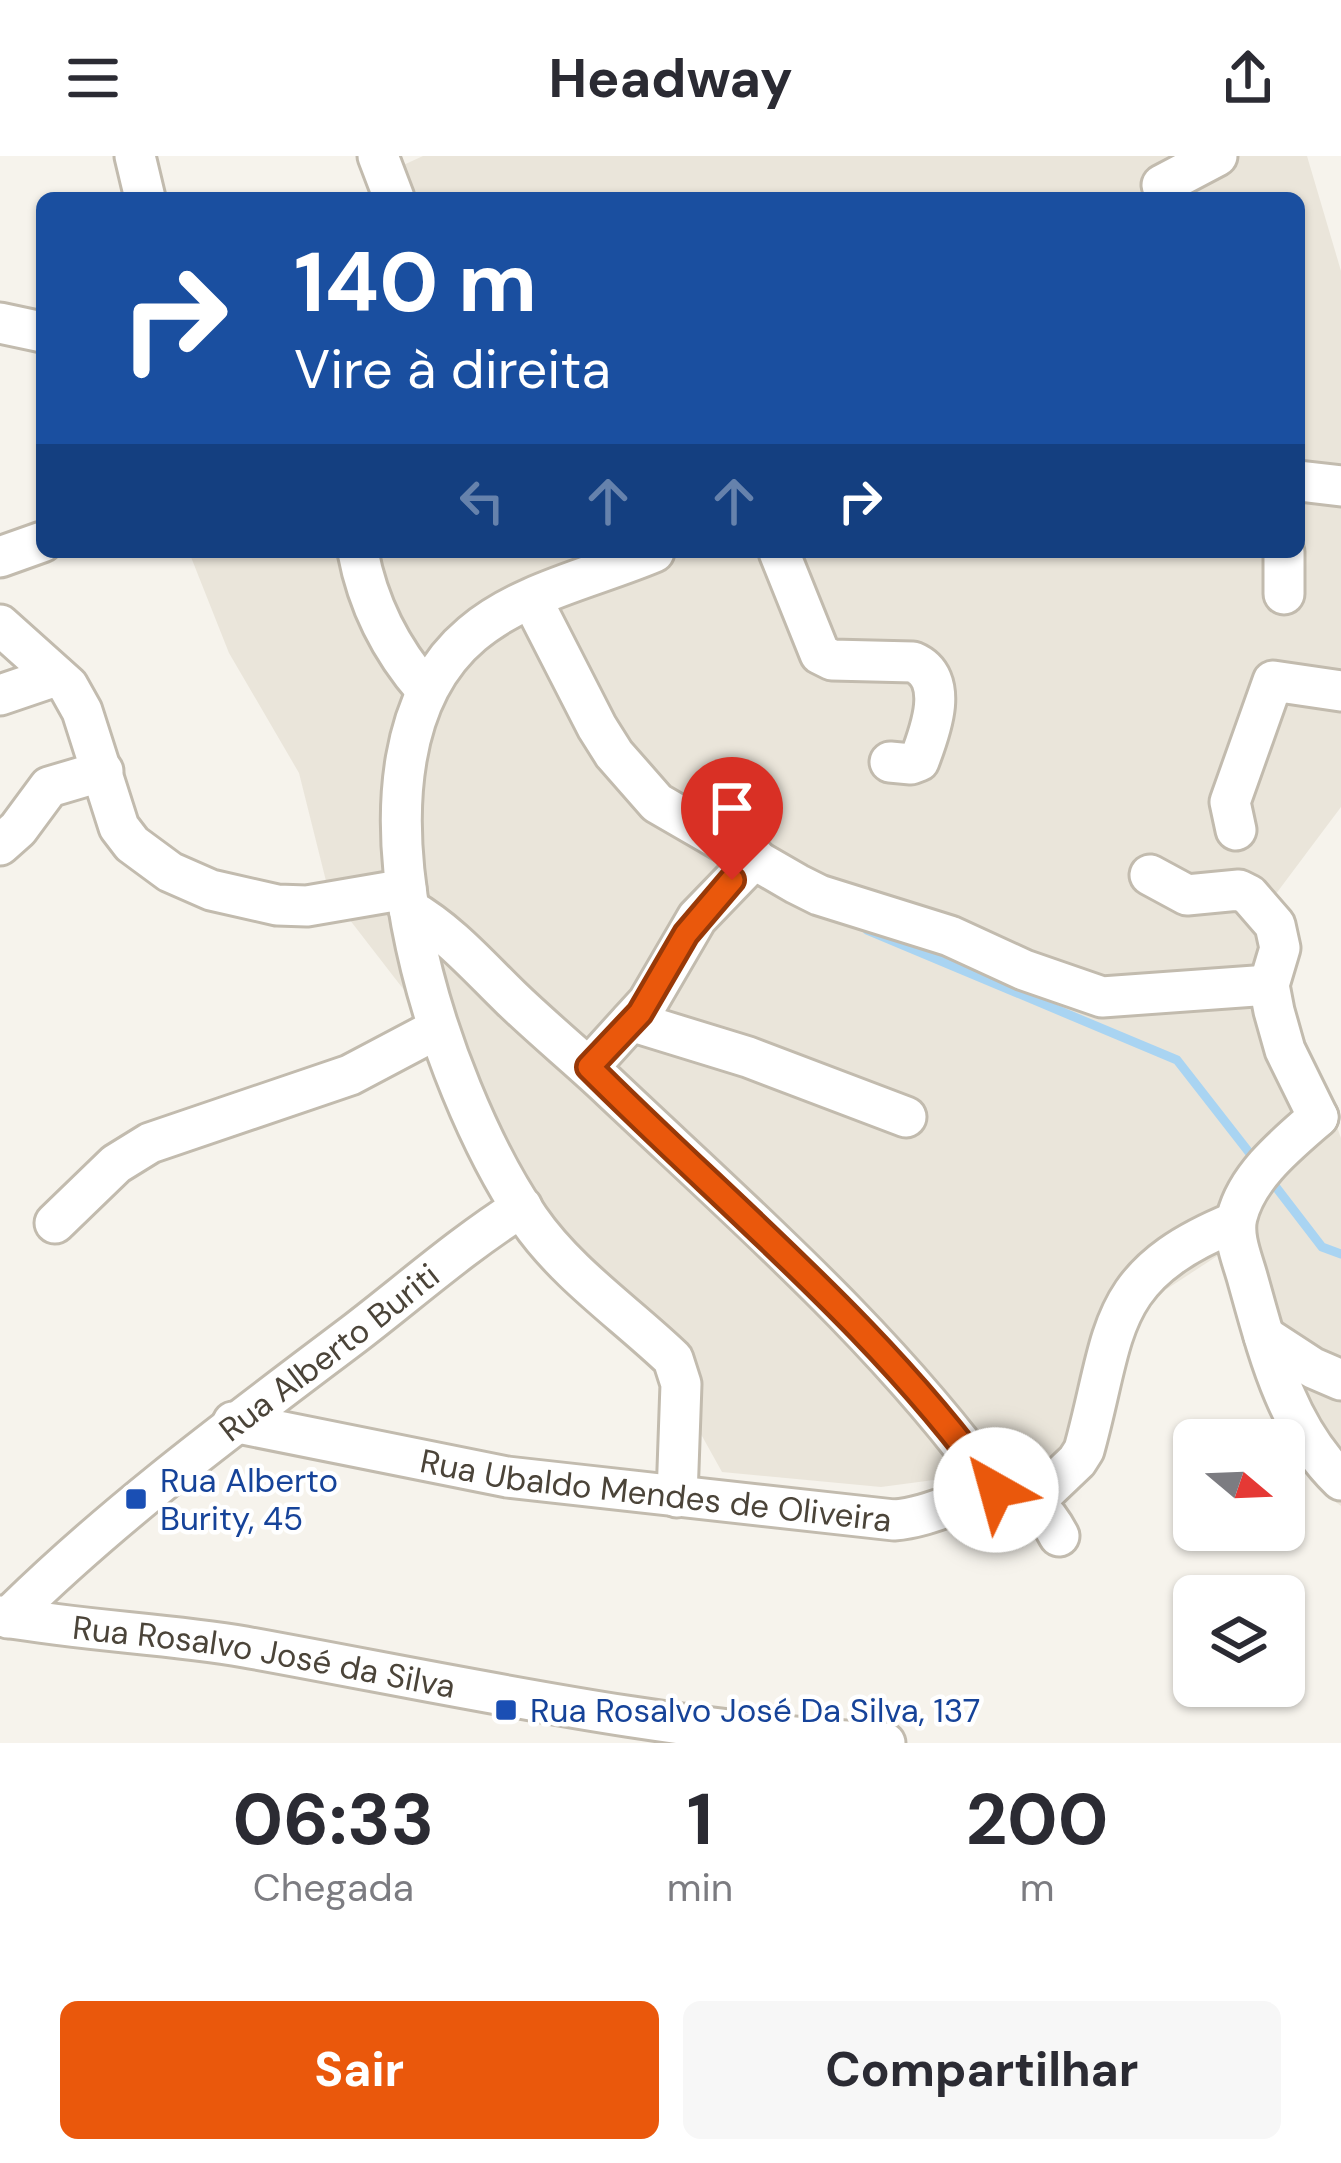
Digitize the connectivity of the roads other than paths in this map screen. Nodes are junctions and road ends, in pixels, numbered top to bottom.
1 (135, 156) edge
2 (379, 156) edge
3 (1216, 156) edge
4 (1162, 185) dead end
5 (144, 192) edge
6 (392, 192) edge
7 (0, 323) edge
8 (36, 331) edge
9 (1305, 483) edge
10 (1341, 486) edge
11 (36, 544) edge
12 (0, 557) edge
13 (359, 558) edge
14 (639, 558) edge
15 (781, 558) edge
16 (1284, 558) edge
17 (1284, 594) dead end
18 (532, 600) junction
19 (0, 626) edge
20 (56, 676) junction
21 (426, 690) junction
22 (1341, 691) edge
23 (0, 695) edge
24 (901, 763) dead end
25 (103, 772) junction
26 (1236, 830) dead end
27 (0, 845) edge
28 (755, 858) junction
29 (1150, 875) dead end
30 (408, 899) junction
31 (1269, 985) junction
32 (631, 1022) junction
33 (437, 1029) junction
34 (589, 1067) junction
35 (907, 1118) dead end
36 (1329, 1120) edge
37 (522, 1208) junction
38 (1235, 1222) junction
39 (55, 1223) dead end
40 (1264, 1336) junction
41 (1341, 1380) edge
42 (233, 1422) junction
43 (1341, 1480) edge
44 (1015, 1496) junction
45 (677, 1497) junction
46 (1059, 1536) dead end
47 (4, 1617) edge
48 (623, 1729) edge
49 (884, 1743) edge

1 - 5 street
2 - 6 street
3 - 4 street
7 - 8 street
9 - 10 street
11 - 12 street
13 - 21 street
14 - 18 street
15 - 24 street
16 - 17 street
18 - 21 street
18 - 28 street
19 - 20 street
20 - 23 street
20 - 25 street
21 - 30 street
22 - 26 street
25 - 27 street
25 - 30 street
28 - 31 street
28 - 32 street
29 - 31 street
30 - 33 street
30 - 34 street
31 - 36 street
32 - 34 street
32 - 35 street
33 - 37 street
33 - 39 street
34 - 44 street
36 - 38 street
37 - 42 street, Rua Alberto Buriti
37 - 45 street
38 - 40 street
38 - 44 street
40 - 41 street
40 - 43 street
42 - 45 street, Rua Ubaldo Mendes de Oliveira
42 - 47 street, Rua Alberto Buriti
44 - 45 street, Rua Ubaldo Mendes de Oliveira
44 - 46 street
47 - 48 street, Rua Rosalvo José da Silva
48 - 49 street, Rua Rosalvo José da Silva

